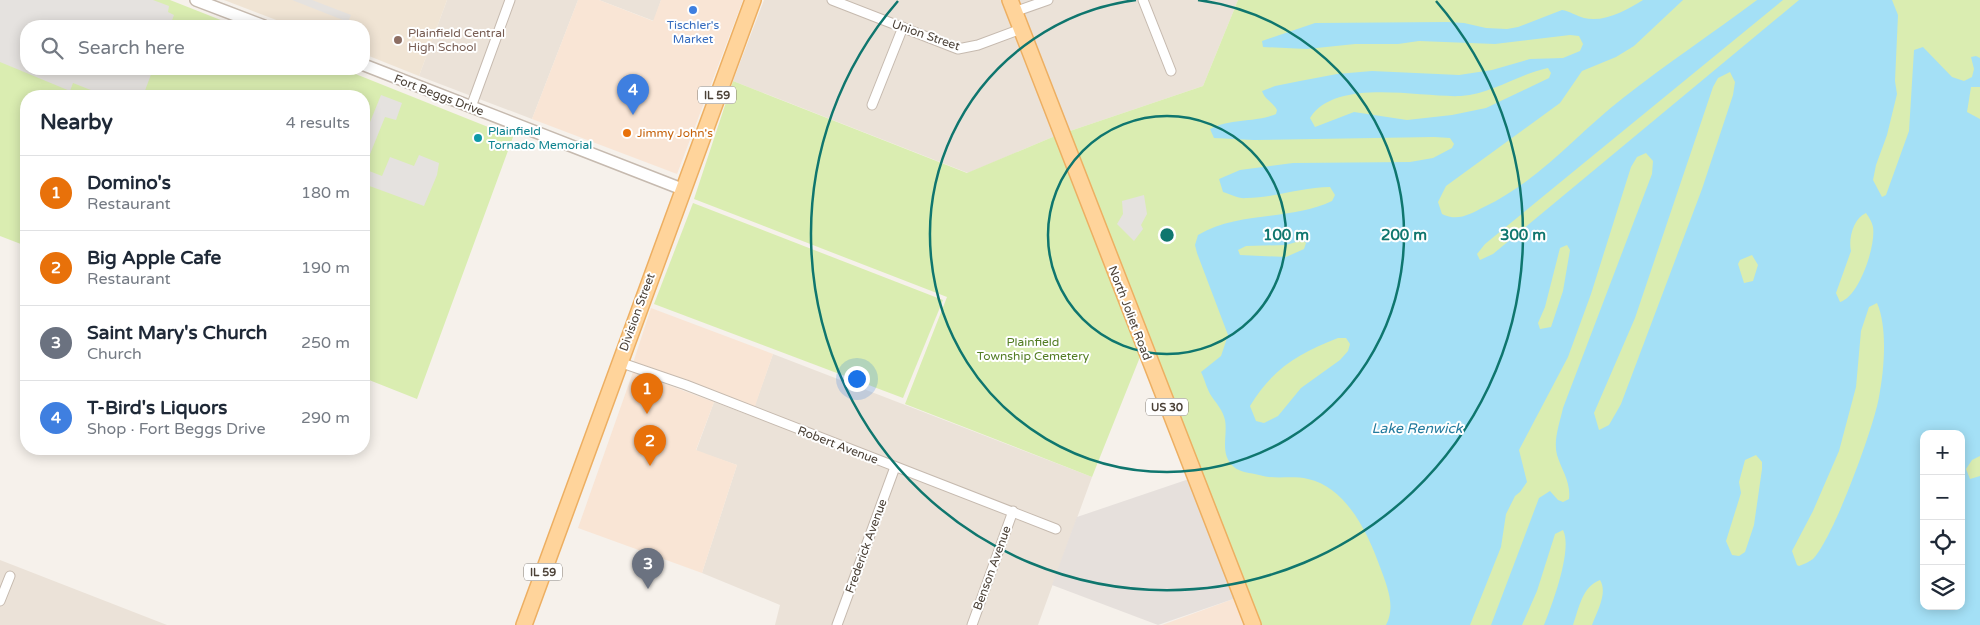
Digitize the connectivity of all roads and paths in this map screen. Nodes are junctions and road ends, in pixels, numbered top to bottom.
1 (196, 0) edge
2 (510, 0) edge
3 (753, 0) edge
4 (832, 0) edge
5 (1048, 0) edge
6 (1144, 0) edge
7 (1012, 6) edge
8 (248, 20) edge
9 (903, 27) junction
10 (1021, 29) junction
11 (370, 67) edge
12 (1171, 70) dead end
13 (872, 105) dead end
14 (471, 107) junction
15 (682, 190) junction
16 (619, 362) junction
17 (895, 467) junction
18 (1013, 511) junction
19 (1056, 529) dead end
20 (10, 576) dead end
21 (0, 601) edge
22 (524, 625) edge
23 (837, 625) edge
24 (972, 625) edge
25 (1253, 625) edge

1 - 8 street
2 - 14 street
3 - 15 main road, Division Street / IL 59
4 - 9 street, Union Street
5 - 7 street
6 - 12 street
7 - 10 main road, North Joliet Road / US 30
9 - 10 street, Union Street
9 - 13 street
10 - 25 main road, North Joliet Road / US 30
11 - 14 street, Fort Beggs Drive
14 - 15 street, Fort Beggs Drive
15 - 16 main road, Division Street / IL 59
16 - 17 street, Robert Avenue
16 - 22 main road, Division Street / IL 59
17 - 18 street, Robert Avenue
17 - 23 street, Frederick Avenue
18 - 19 street, Robert Avenue
18 - 24 street, Benson Avenue
20 - 21 street

